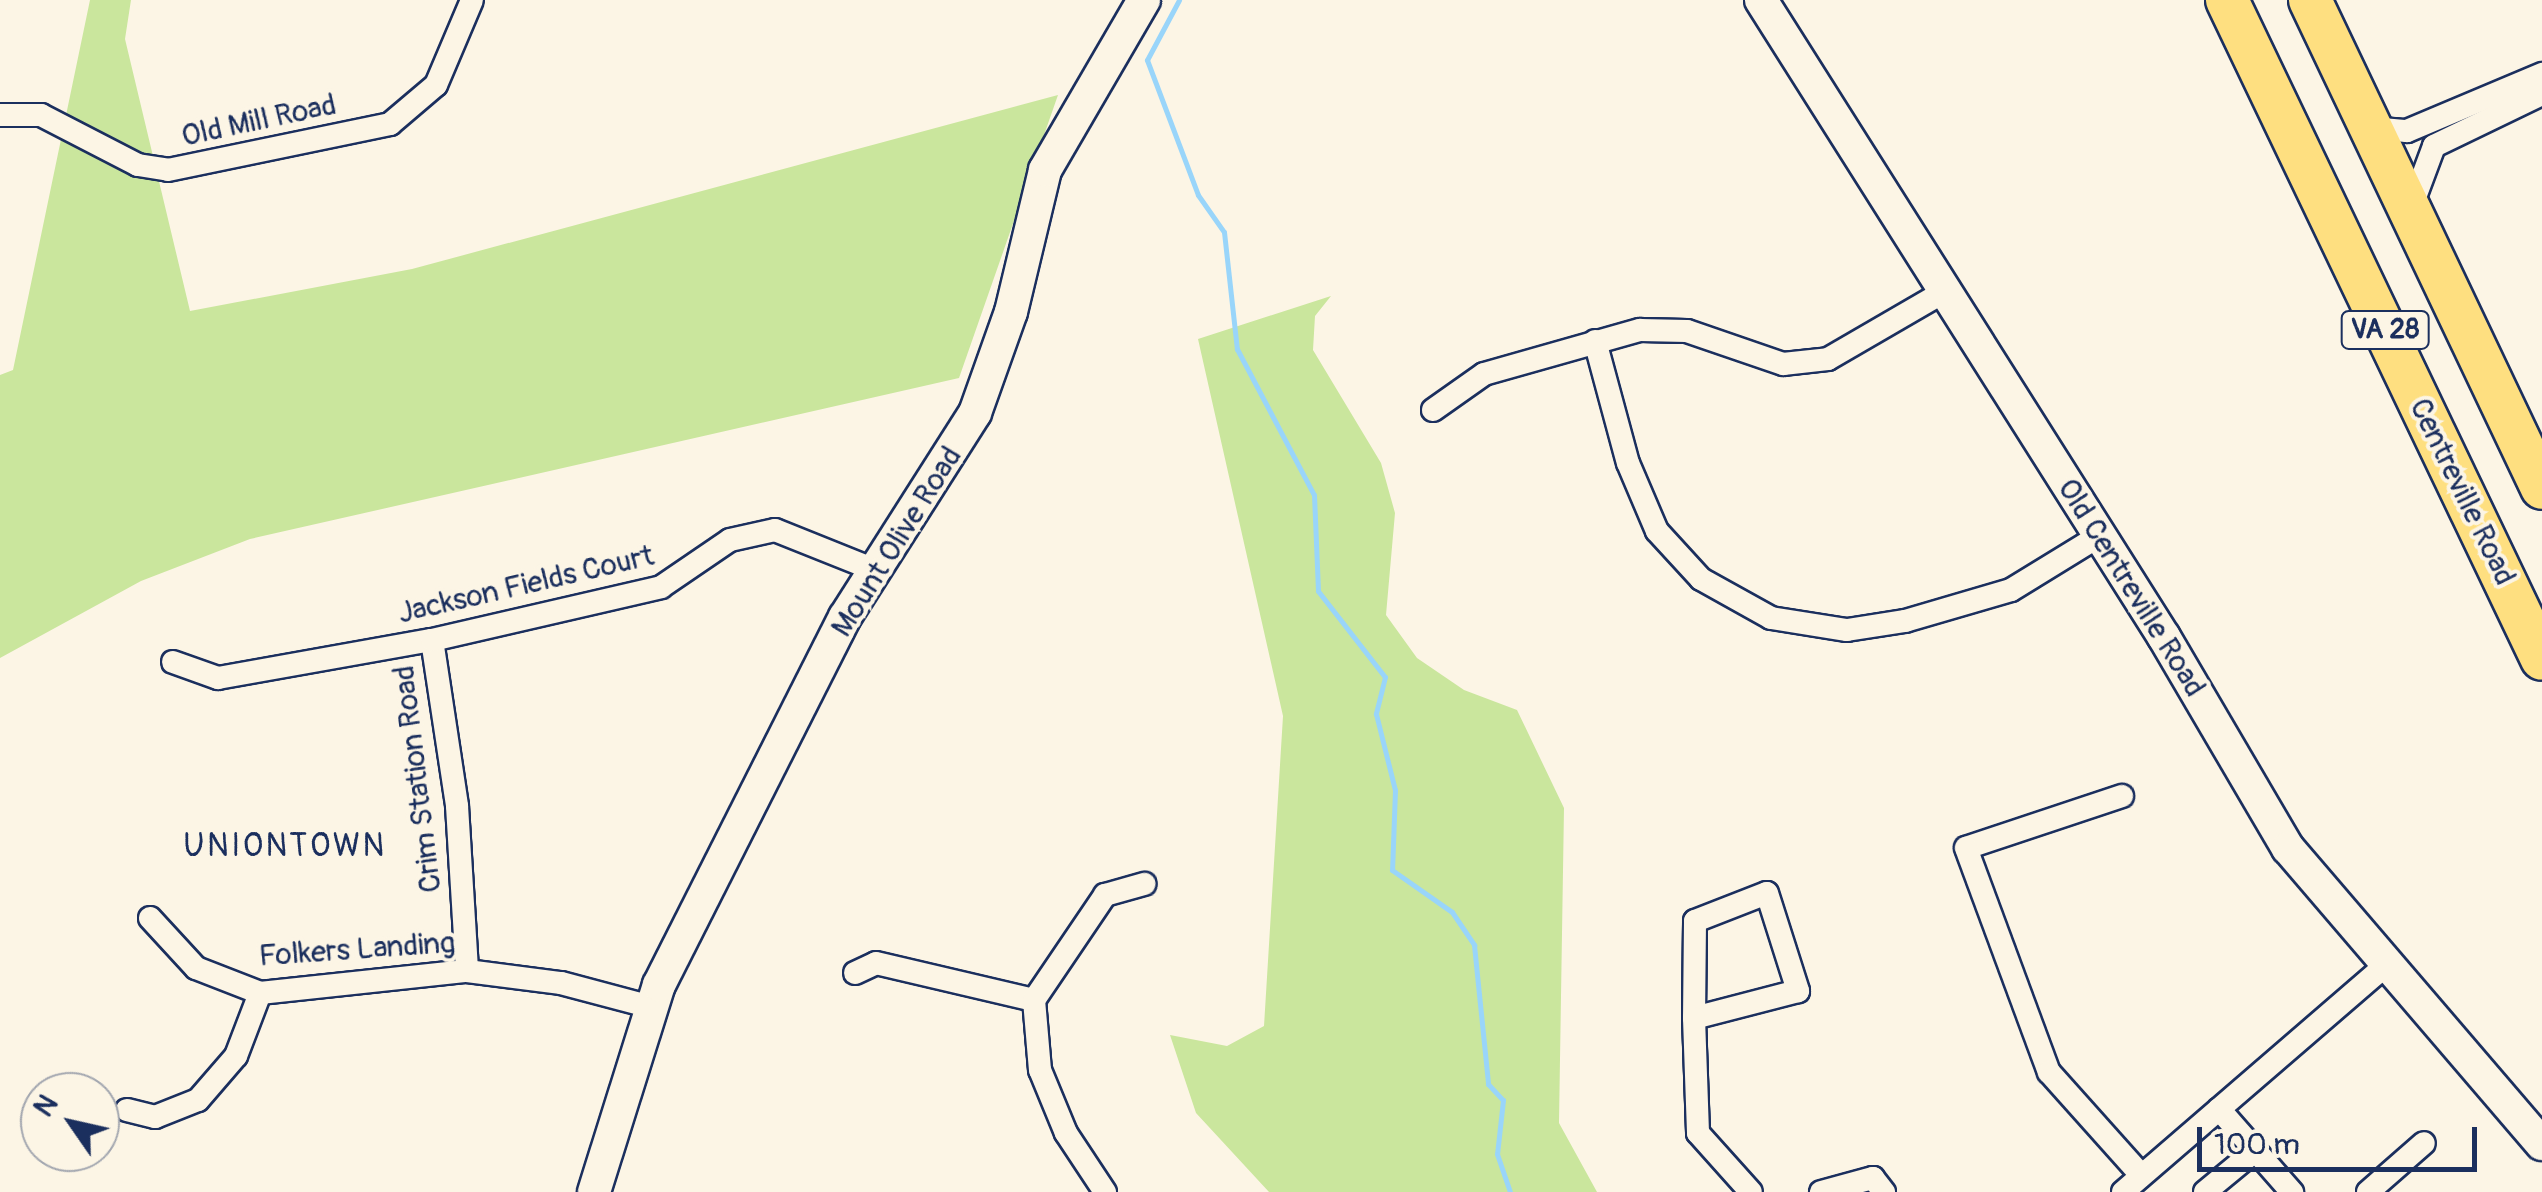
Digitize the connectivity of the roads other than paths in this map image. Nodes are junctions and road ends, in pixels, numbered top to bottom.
1 (472, 0) edge
2 (1144, 0) edge
3 (1761, 0) edge
4 (2228, 0) edge
5 (2310, 0) edge
6 (2542, 74) edge
7 (2542, 94) edge
8 (0, 115) edge
9 (2370, 128) junction
10 (2410, 211) junction
11 (1942, 294) junction
12 (1596, 341) junction
13 (1433, 410) dead end
14 (2542, 488) edge
15 (2099, 536) junction
16 (874, 570) junction
17 (432, 640) junction
18 (2542, 659) edge
19 (174, 662) dead end
20 (2122, 796) dead end
21 (1144, 884) dead end
22 (150, 918) dead end
23 (2384, 967) junction
24 (467, 970) junction
25 (855, 973) dead end
26 (260, 993) junction
27 (1034, 1000) junction
28 (651, 1006) junction
29 (1694, 1018) junction
30 (2219, 1109) junction
31 (126, 1110) dead end
32 (2424, 1143) dead end
33 (2542, 1144) edge
34 (2256, 1150) junction
35 (2141, 1175) junction
36 (594, 1192) edge
37 (1105, 1192) edge
38 (1751, 1192) edge
39 (1821, 1192) edge
40 (1884, 1192) edge
41 (2123, 1192) edge
42 (2205, 1192) edge
43 (2292, 1192) edge
44 (2368, 1192) edge

1 - 8 street, Old Mill Road
2 - 16 street, Mount Olive Road
3 - 11 street, Old Centreville Road
4 - 18 highway, Centreville Road / VA 28
5 - 9 highway, VA 28
6 - 9 street
7 - 10 street
9 - 10 highway, VA 28
10 - 14 highway, VA 28
11 - 12 street
11 - 15 street, Old Centreville Road
12 - 13 street
12 - 15 street
15 - 23 street, Old Centreville Road
16 - 17 street, Jackson Fields Court
16 - 28 street, Mount Olive Road
17 - 19 street, Jackson Fields Court
17 - 24 street, Crim Station Road
20 - 35 street
21 - 27 street
22 - 26 street, Folkers Landing
23 - 30 street
23 - 33 street, Old Centreville Road
24 - 26 street, Folkers Landing
24 - 28 street, Folkers Landing
25 - 27 street
26 - 31 street
27 - 37 street
28 - 36 street, Mount Olive Road
29 - 29 street
29 - 38 street
30 - 34 street
30 - 35 street
32 - 44 street
34 - 42 street
34 - 43 street
35 - 41 street
39 - 40 street

